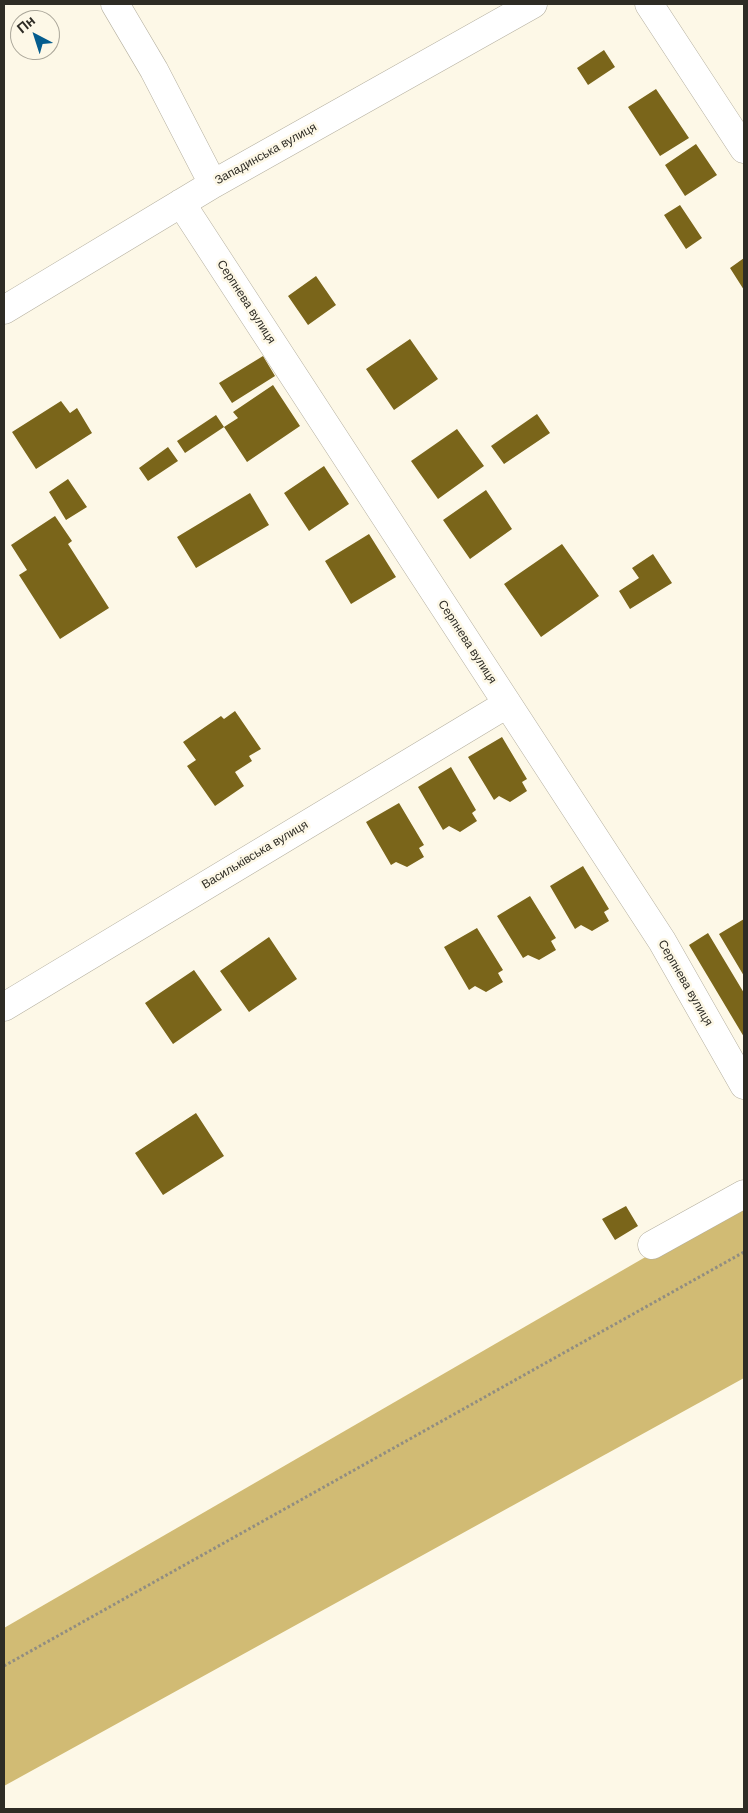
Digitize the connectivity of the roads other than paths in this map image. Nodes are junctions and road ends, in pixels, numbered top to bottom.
1 (115, 4) edge
2 (533, 4) edge
3 (649, 4) edge
4 (744, 149) edge
5 (213, 184) junction
6 (181, 203) junction
7 (4, 310) edge
8 (507, 704) junction
9 (4, 1007) edge
10 (744, 1085) edge
11 (744, 1194) edge
12 (652, 1246) dead end

1 - 5 street
2 - 5 street, Западинська вулиця
3 - 4 street
5 - 6 street, Западинська вулиця
6 - 7 street, Западинська вулиця
6 - 8 street, Серпнева вулиця
8 - 9 street, Васильківська вулиця
8 - 10 street, Серпнева вулиця
11 - 12 street

